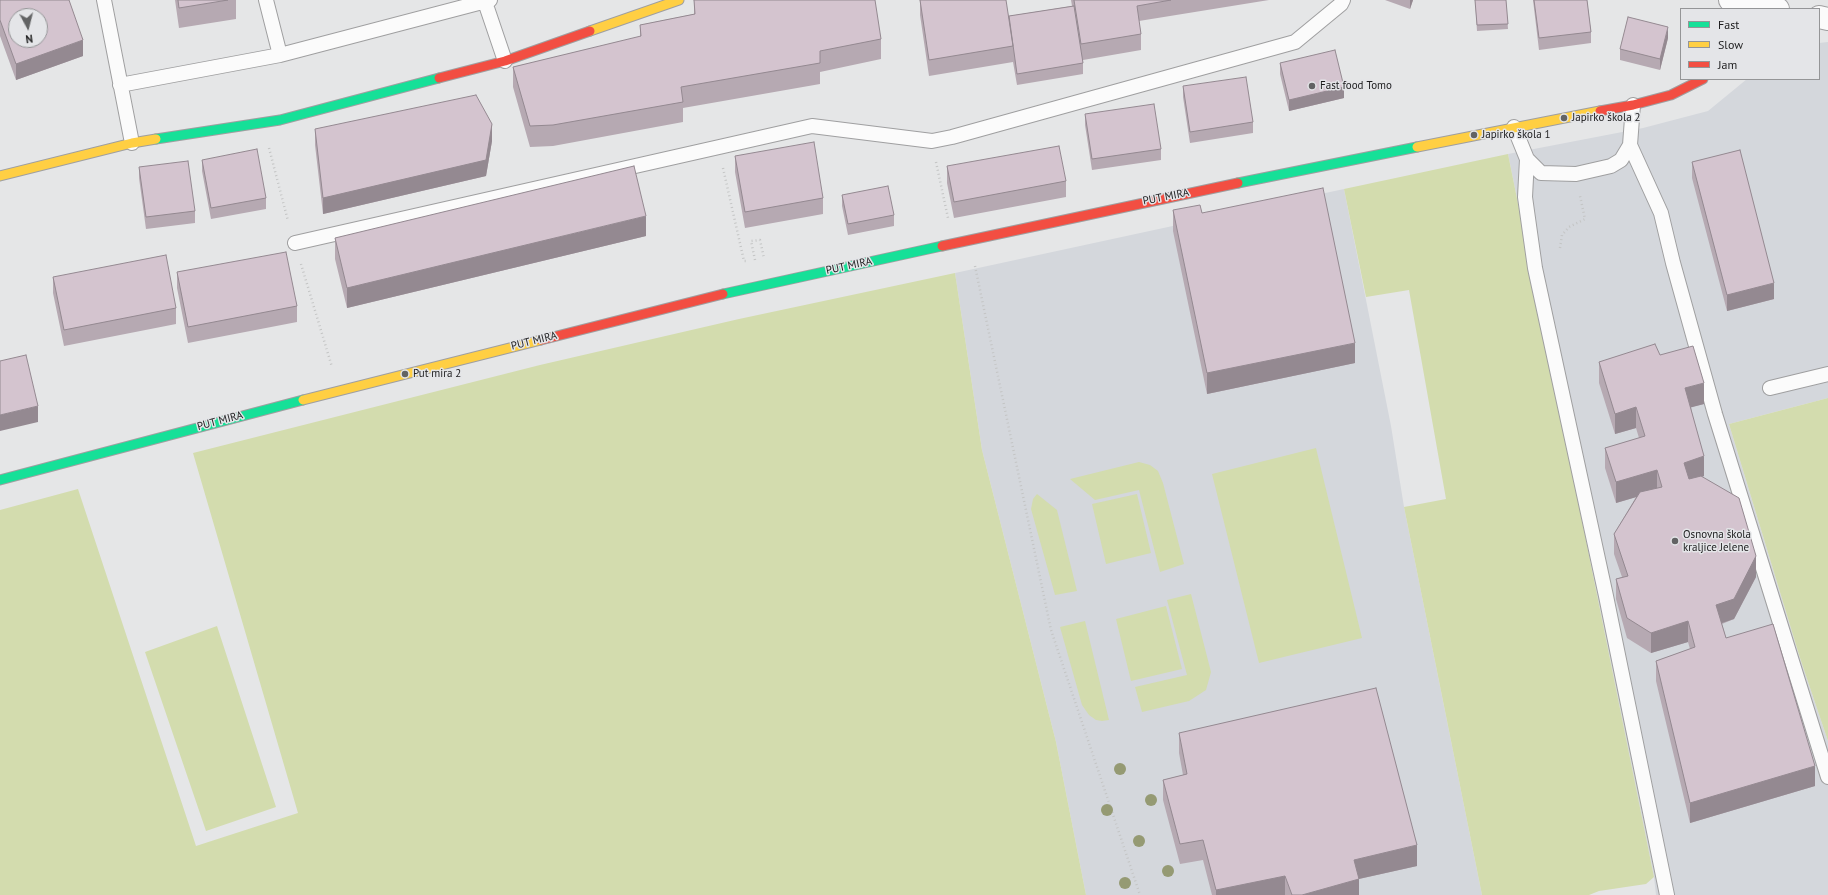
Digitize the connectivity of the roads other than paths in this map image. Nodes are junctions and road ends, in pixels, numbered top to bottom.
1 (104, 0) edge
2 (266, 0) edge
3 (679, 0) edge
4 (1343, 0) edge
5 (1730, 0) edge
6 (488, 1) edge
7 (1772, 8) edge
8 (280, 55) junction
9 (505, 61) junction
10 (1701, 80) edge
11 (120, 85) junction
12 (1634, 105) junction
13 (1514, 127) junction
14 (132, 143) junction
15 (1630, 145) junction
16 (1527, 159) junction
17 (0, 176) edge
18 (295, 243) road end
19 (1828, 374) edge
20 (1770, 388) dead end
21 (0, 480) edge
22 (1828, 777) edge
23 (1667, 895) edge

1 - 11 lane
2 - 8 lane
3 - 9 street
4 - 18 lane
5 - 7 street
6 - 8 lane
6 - 9 lane
8 - 11 lane
9 - 14 street
10 - 12 street, PUT MIRA
11 - 14 lane
12 - 13 street, PUT MIRA
12 - 15 lane
13 - 16 lane
13 - 21 street, PUT MIRA
14 - 17 street
15 - 16 lane
15 - 22 lane
16 - 23 lane
19 - 20 lane

